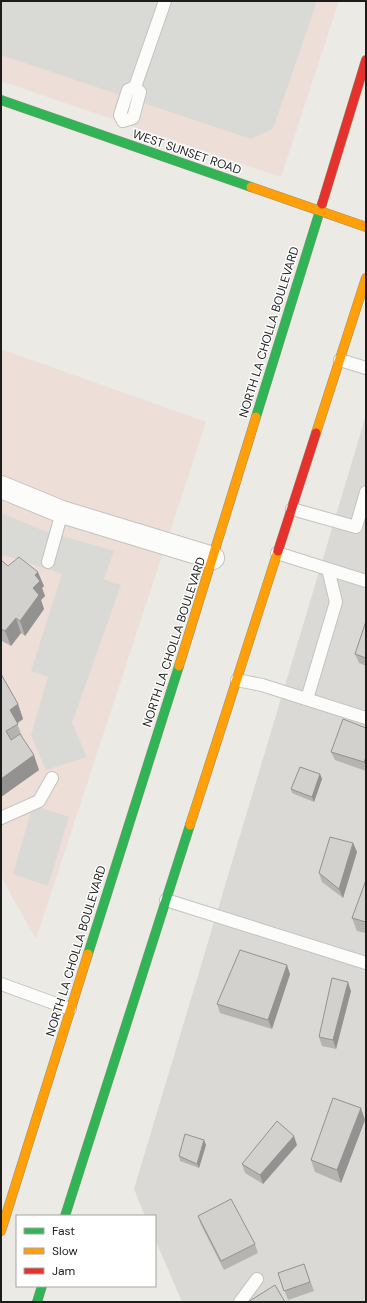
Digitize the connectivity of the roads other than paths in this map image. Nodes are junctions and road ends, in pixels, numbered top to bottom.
1 (164, 1) edge
2 (366, 60) edge
3 (1, 100) edge
4 (117, 140) junction
5 (318, 211) junction
6 (366, 227) edge
7 (366, 278) edge
8 (340, 360) junction
9 (366, 368) edge
10 (1, 487) edge
11 (366, 492) edge
12 (292, 509) junction
13 (62, 512) junction
14 (278, 553) junction
15 (213, 558) junction
16 (48, 562) dead end
17 (328, 569) junction
18 (366, 581) edge
19 (237, 680) junction
20 (307, 699) junction
21 (366, 718) edge
22 (52, 778) dead end
23 (1, 818) edge
24 (166, 900) junction
25 (366, 963) edge
26 (1, 984) edge
27 (70, 1009) junction
28 (65, 1215) edge
29 (1, 1231) edge
30 (257, 1279) dead end
31 (42, 1287) edge
32 (37, 1302) edge
33 (240, 1302) edge

1 - 4 lane
2 - 5 main road, NORTH LA CHOLLA BOULEVARD
3 - 4 main road, WEST SUNSET ROAD
4 - 5 main road, WEST SUNSET ROAD
5 - 6 main road, WEST SUNSET ROAD
5 - 15 main road, NORTH LA CHOLLA BOULEVARD
7 - 8 main road
8 - 9 lane
8 - 12 main road
10 - 13 street
11 - 12 lane
12 - 14 main road
13 - 15 street
13 - 16 lane
14 - 17 lane
14 - 19 main road
15 - 27 main road, NORTH LA CHOLLA BOULEVARD
17 - 18 lane
17 - 20 lane
19 - 20 lane
19 - 24 main road
20 - 21 lane
22 - 23 lane
24 - 25 lane
24 - 28 main road
26 - 27 lane
27 - 29 main road, NORTH LA CHOLLA BOULEVARD
30 - 33 lane
31 - 32 main road

